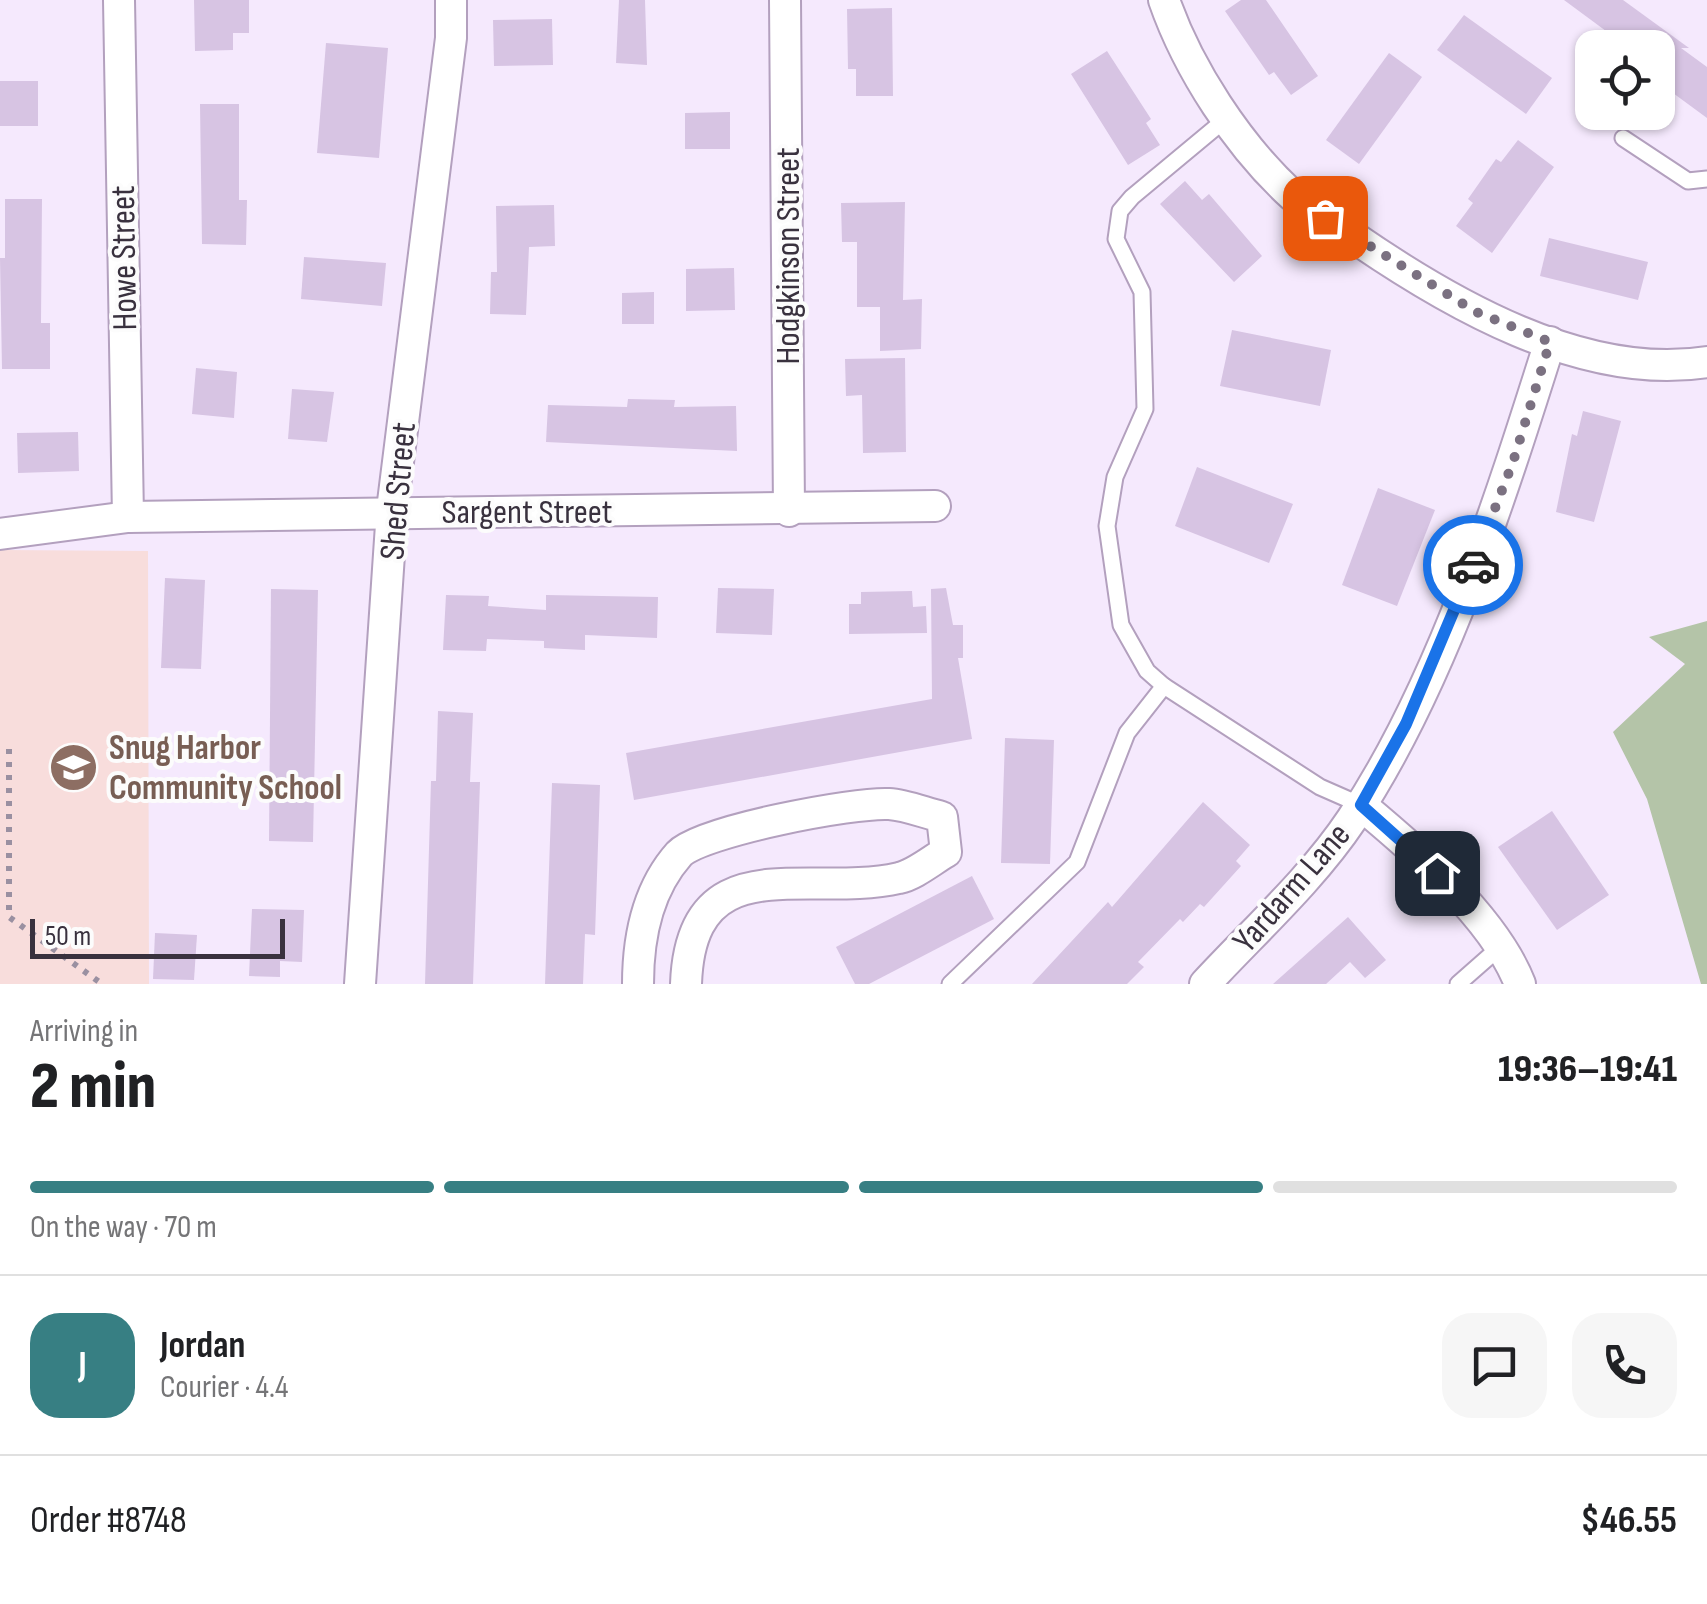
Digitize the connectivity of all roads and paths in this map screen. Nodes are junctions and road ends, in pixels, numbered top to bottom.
1 (119, 0) edge
2 (451, 0) edge
3 (785, 0) edge
4 (1164, 0) edge
5 (1226, 118) junction
6 (1623, 138) dead end
7 (1707, 179) edge
8 (1550, 342) junction
9 (1707, 362) edge
10 (936, 506) dead end
11 (392, 510) junction
12 (789, 511) junction
13 (128, 517) junction
14 (0, 534) edge
15 (1164, 686) junction
16 (9, 749) dead end
17 (1361, 805) junction
18 (4, 862) edge
19 (4, 917) edge
20 (1500, 947) junction
21 (102, 984) edge
22 (360, 984) edge
23 (638, 984) edge
24 (686, 984) edge
25 (950, 984) edge
26 (1206, 984) edge
27 (1458, 984) edge
28 (1520, 984) edge

1 - 13 street, Howe Street
2 - 11 street, Shed Street
3 - 12 street, Hodgkinson Street
4 - 5 street
5 - 8 street
5 - 15 lane
6 - 7 lane
8 - 9 street
8 - 17 street, Yardarm Lane
10 - 12 street, Sargent Street
11 - 12 street, Sargent Street
11 - 13 street, Sargent Street
11 - 22 street, Shed Street
13 - 14 street, Sargent Street
15 - 17 lane
15 - 25 lane
16 - 18 path
17 - 20 street
17 - 26 street, Yardarm Lane
18 - 19 path
19 - 21 path
20 - 27 lane
20 - 28 street
23 - 24 street

